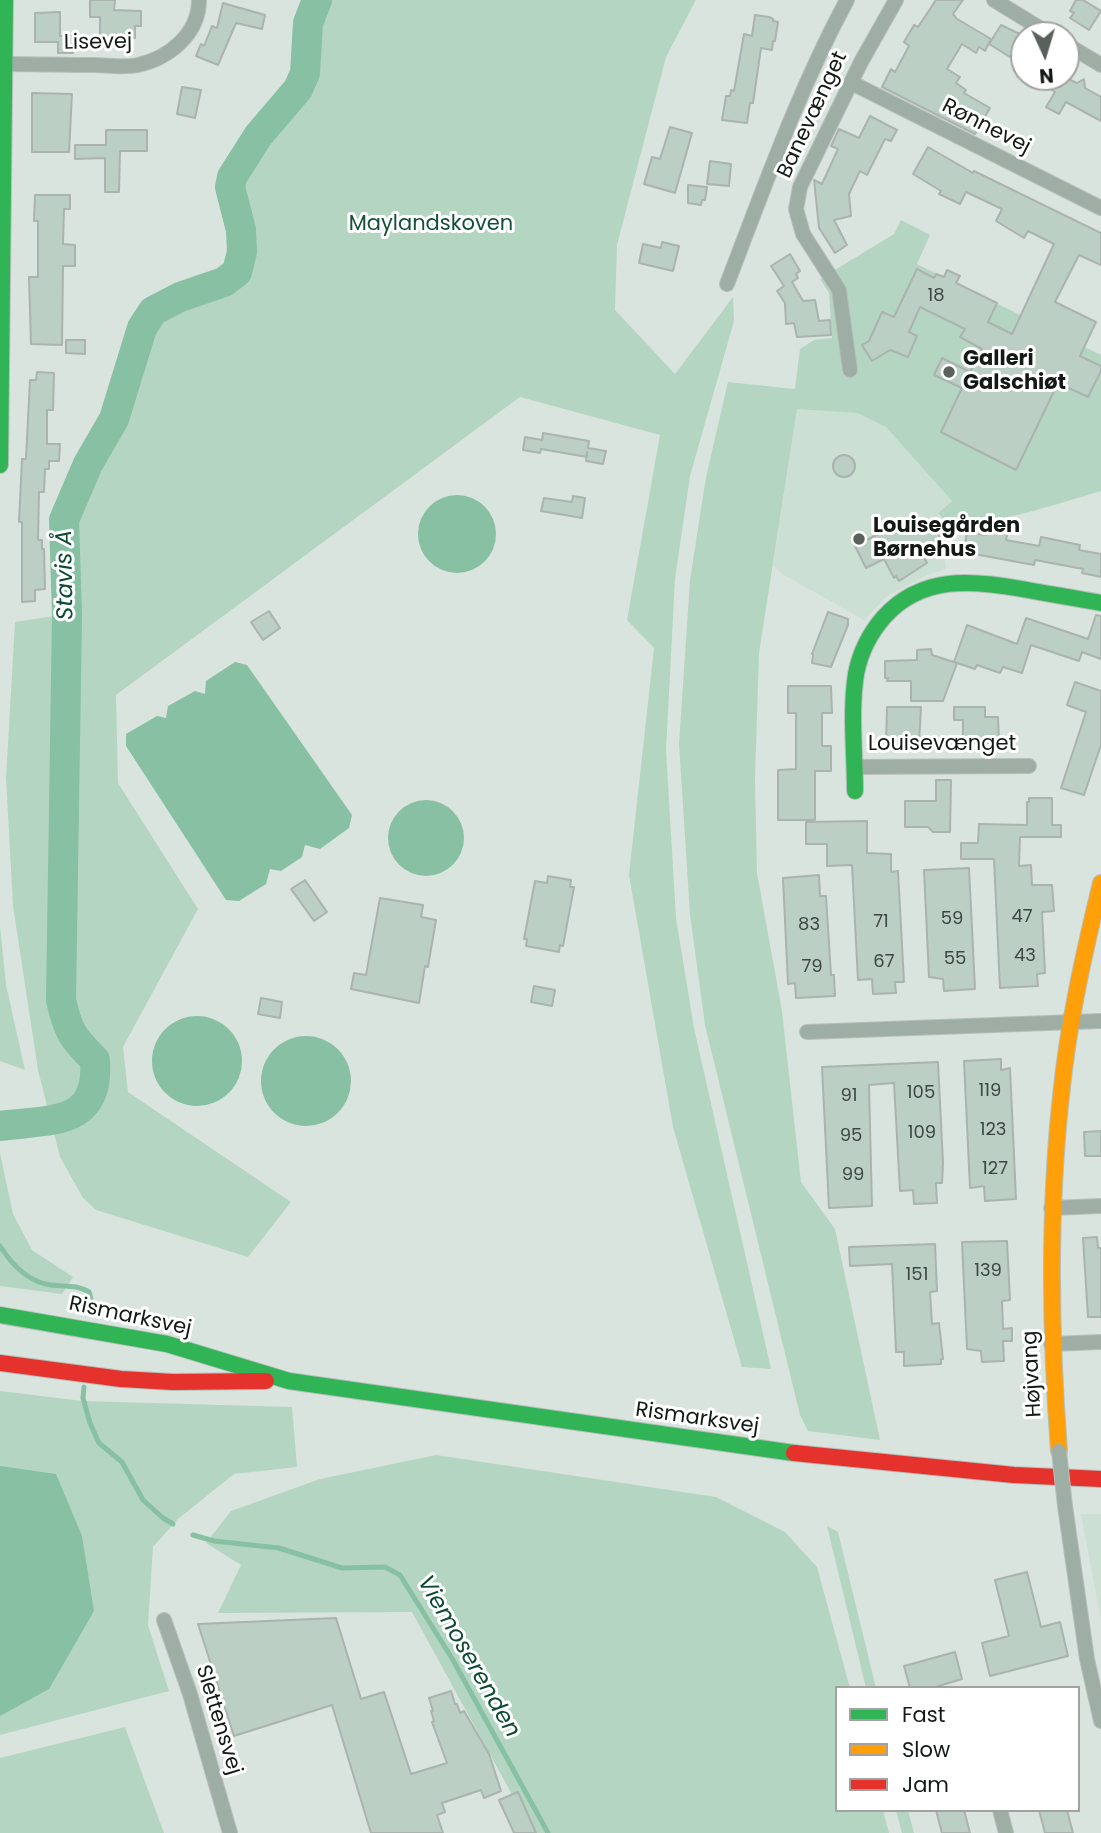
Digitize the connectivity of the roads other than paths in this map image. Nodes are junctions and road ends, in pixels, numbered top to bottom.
1 (5, 0) edge
2 (200, 0) edge
3 (847, 0) edge
4 (896, 0) edge
5 (994, 0) edge
6 (1028, 21) edge
7 (1080, 52) edge
8 (4, 64) junction
9 (1101, 65) edge
10 (852, 83) junction
11 (1101, 208) edge
12 (727, 284) dead end
13 (850, 370) dead end
14 (0, 465) edge
15 (1101, 603) edge
16 (855, 766) junction
17 (1029, 766) dead end
18 (855, 791) dead end
19 (1101, 883) edge
20 (1101, 1021) edge
21 (1071, 1022) junction
22 (807, 1032) dead end
23 (1101, 1206) edge
24 (1051, 1208) junction
25 (0, 1315) edge
26 (0, 1327) edge
27 (87, 1328) junction
28 (1101, 1342) edge
29 (1051, 1344) junction
30 (0, 1363) edge
31 (289, 1381) junction
32 (1059, 1451) joint
33 (1101, 1479) edge
34 (164, 1620) dead end
35 (1101, 1721) edge
36 (1001, 1812) edge
37 (230, 1833) edge
38 (1006, 1833) edge

1 - 8 main road
2 - 8 street, Lisevej
3 - 12 street, Banevænget
4 - 10 street, Banevænget
5 - 6 street
7 - 9 street
8 - 14 main road
10 - 11 street, Rønnevej
10 - 13 street, Banevænget
15 - 16 main road, Louisevænget
16 - 17 street, Louisevænget
16 - 18 main road, Louisevænget
19 - 21 main road, Højvang
20 - 21 street
21 - 22 street
21 - 24 main road, Højvang
23 - 24 street
24 - 29 main road, Højvang
25 - 27 main road, Rismarksvej
26 - 27 main road
27 - 31 main road, Rismarksvej
28 - 29 street
29 - 32 main road, Højvang
30 - 31 main road, Rismarksvej
31 - 33 main road, Rismarksvej
32 - 35 street, Højvang, bridge
34 - 37 street, Slettensvej
36 - 38 street

